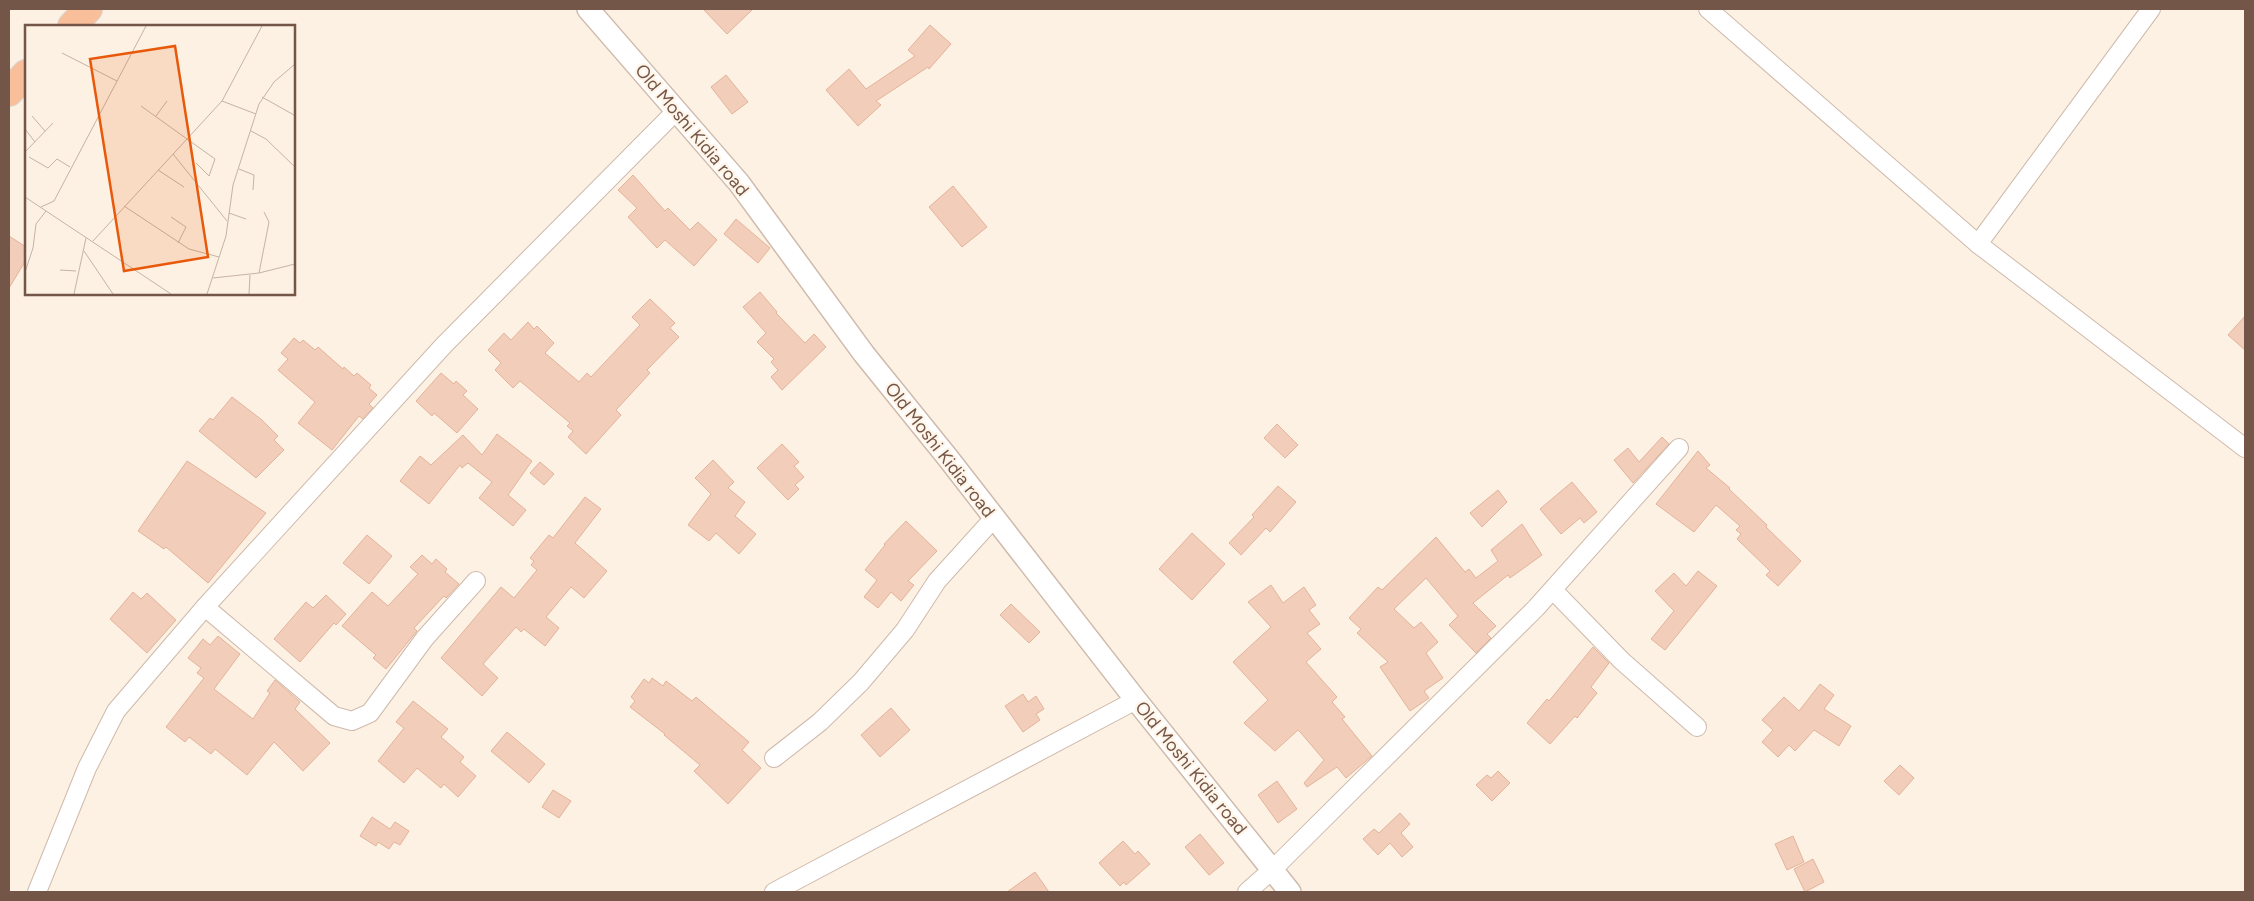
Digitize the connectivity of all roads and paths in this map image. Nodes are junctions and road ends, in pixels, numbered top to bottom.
1 (88, 9) edge
2 (588, 9) edge
3 (1708, 9) edge
4 (2151, 9) edge
5 (73, 25) edge
6 (25, 75) edge
7 (9, 92) edge
8 (676, 111) junction
9 (1978, 244) junction
10 (1679, 448) dead end
11 (2245, 448) edge
12 (994, 518) junction
13 (476, 581) dead end
14 (1553, 590) junction
15 (205, 607) junction
16 (1136, 700) junction
17 (1697, 727) dead end
18 (774, 758) dead end
19 (1273, 869) junction
20 (37, 892) edge
21 (774, 892) edge
22 (1246, 892) edge
23 (1290, 892) edge

1 - 5 highway
2 - 8 street, Old Moshi Kidia road
3 - 9 street
4 - 9 street
6 - 7 highway
8 - 12 street, Old Moshi Kidia road
8 - 15 street
9 - 11 street
10 - 14 street
12 - 16 street, Old Moshi Kidia road
12 - 18 street
13 - 15 street
14 - 17 street
14 - 19 street
15 - 20 street
16 - 19 street, Old Moshi Kidia road
16 - 21 street
19 - 22 street
19 - 23 street, Old Moshi Kidia road

